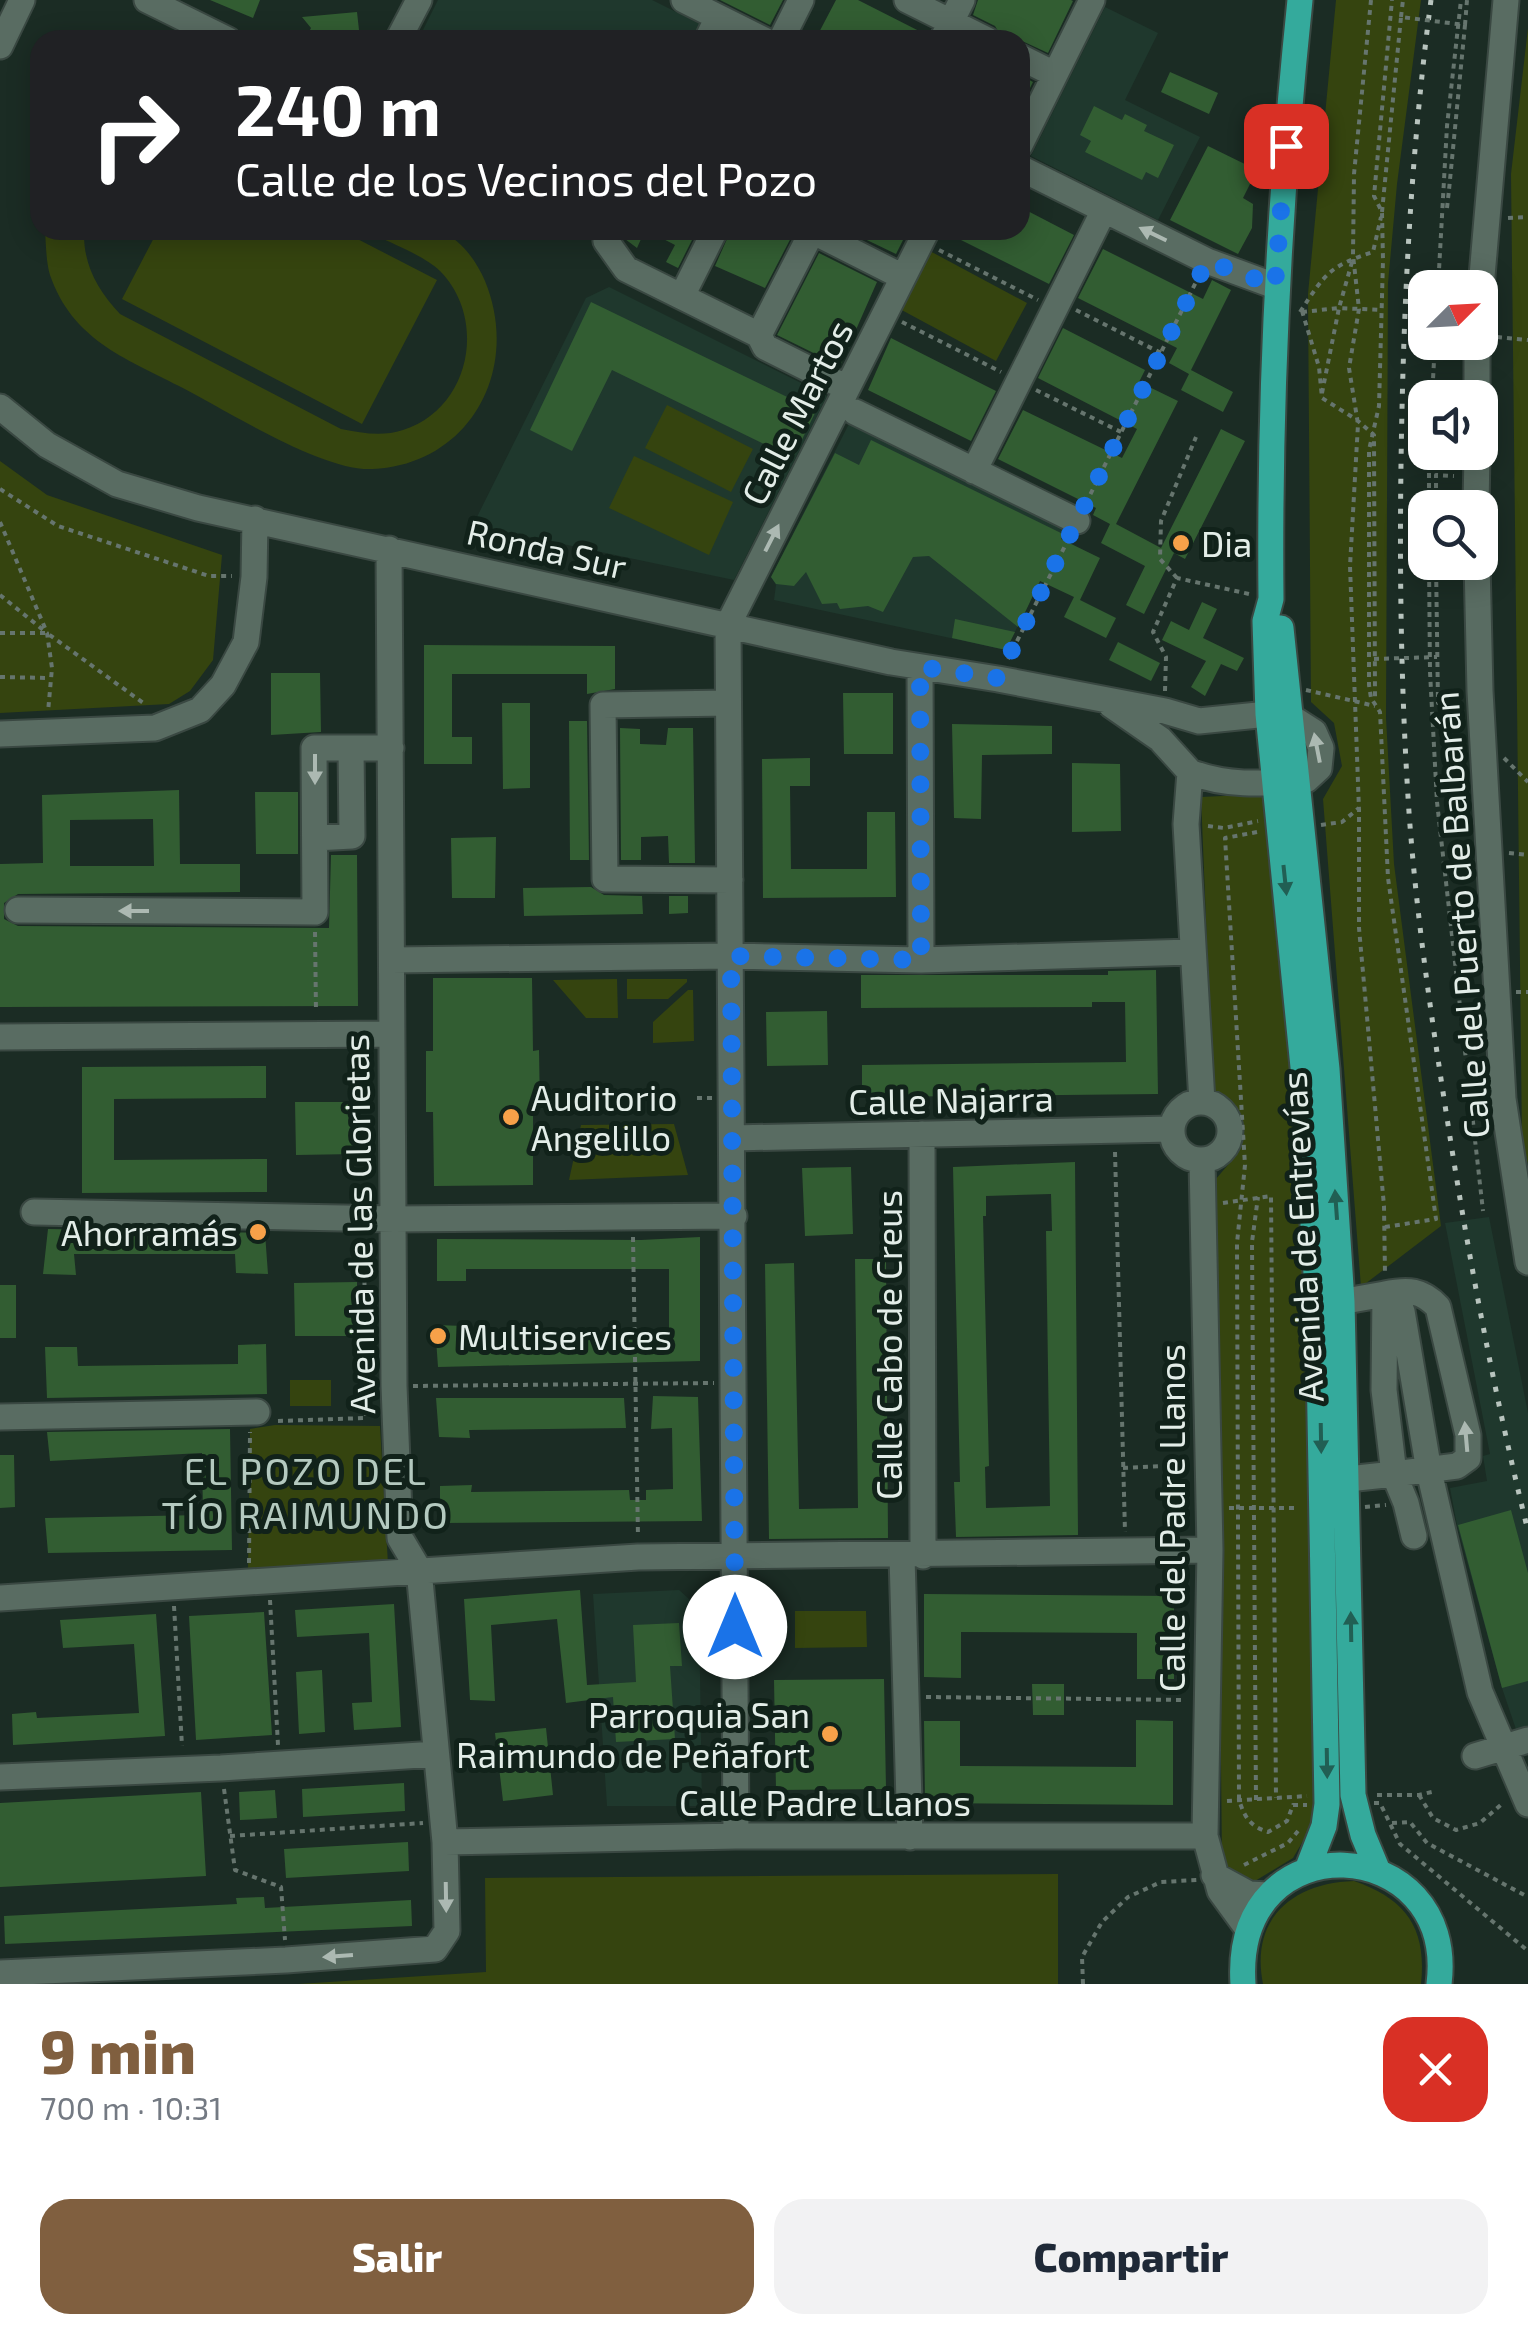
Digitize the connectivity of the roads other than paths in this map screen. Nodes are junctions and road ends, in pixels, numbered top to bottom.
1 (22, 0) edge
2 (147, 0) edge
3 (419, 0) edge
4 (684, 0) edge
5 (801, 0) edge
6 (906, 0) edge
7 (1092, 0) edge
8 (1300, 0) edge
9 (1506, 0) edge
10 (952, 21) edge
11 (713, 29) edge
12 (208, 30) edge
13 (403, 30) edge
14 (786, 30) edge
15 (0, 46) edge
16 (1030, 62) edge
17 (1054, 74) junction
18 (1030, 124) edge
19 (1030, 173) edge
20 (1104, 210) junction
21 (606, 240) edge
22 (710, 240) edge
23 (808, 240) edge
24 (832, 240) edge
25 (922, 240) edge
26 (1483, 270) edge
27 (903, 277) junction
28 (1275, 286) junction
29 (682, 296) junction
30 (760, 335) junction
31 (851, 400) junction
32 (0, 406) edge
33 (974, 471) junction
34 (255, 519) junction
35 (1077, 521) road end
36 (389, 549) junction
37 (1477, 580) edge
38 (728, 625) junction
39 (920, 667) junction
40 (1103, 699) junction
41 (728, 703) junction
42 (1284, 707) junction
43 (1199, 720) junction
44 (0, 734) edge
45 (352, 748) junction
46 (391, 748) junction
47 (1186, 766) junction
48 (1287, 782) junction
49 (315, 838) junction
50 (730, 880) junction
51 (18, 910) dead end
52 (1191, 952) junction
53 (731, 956) junction
54 (392, 960) junction
55 (921, 960) junction
56 (390, 1034) junction
57 (0, 1037) edge
58 (1202, 1102) junction
59 (1172, 1129) junction
60 (922, 1134) junction
61 (732, 1138) junction
62 (1202, 1160) junction
63 (34, 1212) dead end
64 (734, 1216) junction
65 (394, 1219) junction
66 (1528, 1262) edge
67 (1385, 1294) junction
68 (1330, 1304) junction
69 (253, 1412) road end
70 (0, 1418) edge
71 (1429, 1471) junction
72 (1394, 1474) junction
73 (1348, 1479) junction
74 (1414, 1536) dead end
75 (1210, 1550) junction
76 (735, 1556) junction
77 (913, 1556) junction
78 (419, 1570) junction
79 (0, 1598) edge
80 (1528, 1740) edge
81 (1502, 1748) junction
82 (436, 1754) junction
83 (1475, 1756) dead end
84 (0, 1777) edge
85 (1526, 1799) edge
86 (444, 1832) junction
87 (736, 1836) junction
88 (1206, 1836) junction
89 (910, 1837) junction
90 (1307, 1870) junction
91 (1378, 1871) junction
92 (1214, 1875) junction
93 (1268, 1895) junction
94 (1247, 1928) junction
95 (0, 1973) edge
96 (1243, 1984) edge
97 (1439, 1984) edge

1 - 15 street
2 - 12 street
3 - 13 street
4 - 11 street
5 - 14 street
6 - 10 street
7 - 17 street
8 - 28 main road, Avenida de Entrevías
9 - 26 street
16 - 17 street
17 - 18 street
19 - 20 street
28 -> 20 street
20 - 33 street
21 - 29 street
22 - 29 street
23 - 30 street
24 - 27 street
25 - 27 street, Calle Martos
27 - 31 street, Calle Martos
28 - 42 main road, Avenida de Entrevías
29 - 30 street
30 - 31 street
31 - 33 street, Calle Martos
38 -> 31 street, Calle Martos
32 - 34 street, Ronda Sur
33 - 35 street, Calle Martos
34 - 36 street, Ronda Sur
34 - 44 street
36 - 38 street, Ronda Sur
36 - 46 street, Avenida de las Glorietas
37 - 66 street, Calle del Puerto de Balbarán
38 - 39 street, Ronda Sur
38 - 41 street
39 - 40 street, Ronda Sur
39 - 55 street
40 - 43 street, Ronda Sur
40 - 47 street, Ronda Sur
41 - 50 street
41 - 50 street
42 - 43 street, Ronda Sur
42 - 48 main road, Avenida de Entrevías
43 - 47 street
45 - 46 street
45 - 49 street
45 -> 49 street
46 - 54 street, Avenida de las Glorietas
47 - 48 street
47 - 52 street
48 - 68 main road, Avenida de Entrevías
49 -> 51 street
50 - 53 street
52 - 55 street
52 - 58 street
53 - 54 street
53 - 55 street
53 - 61 street
54 - 56 street, Avenida de las Glorietas
56 - 57 street
56 - 65 street, Avenida de las Glorietas
58 - 59 street
58 - 62 street
59 - 60 street, Calle Najarra
59 - 62 street
60 - 61 street, Calle Najarra
60 - 77 street, Calle Cabo de Creus
61 - 64 street
62 - 75 street, Calle del Padre Llanos
63 - 65 street
64 - 65 street
64 - 76 street
65 - 78 street, Avenida de las Glorietas
67 - 68 street
67 - 71 street
71 -> 67 street
67 - 72 street
68 - 73 main road, Avenida de Entrevías
68 -> 90 main road, Avenida de Entrevías
69 - 70 street
71 - 72 street
71 - 81 street
72 - 73 street
72 - 74 street
91 -> 73 main road, Avenida de Entrevías
75 - 77 street
75 - 88 street, Calle del Padre Llanos
76 - 77 street
76 - 78 street
76 - 87 street
77 - 89 street, Calle Cabo de Creus
78 - 79 street
78 - 82 street, Avenida de las Glorietas
80 - 81 street
81 - 83 street
81 - 85 street
82 - 84 street
82 - 86 street, Avenida de las Glorietas
86 - 87 street, Calle Padre Llanos
86 -> 95 street, Avenida de las Glorietas
87 - 89 street, Calle Padre Llanos
88 - 89 street, Calle Padre Llanos
88 - 92 street, Calle del Padre Llanos
90 - 91 main road
90 - 93 main road
91 - 97 main road
92 - 93 street
92 - 94 street, Calle del Padre Llanos
93 - 94 main road
94 - 96 main road

